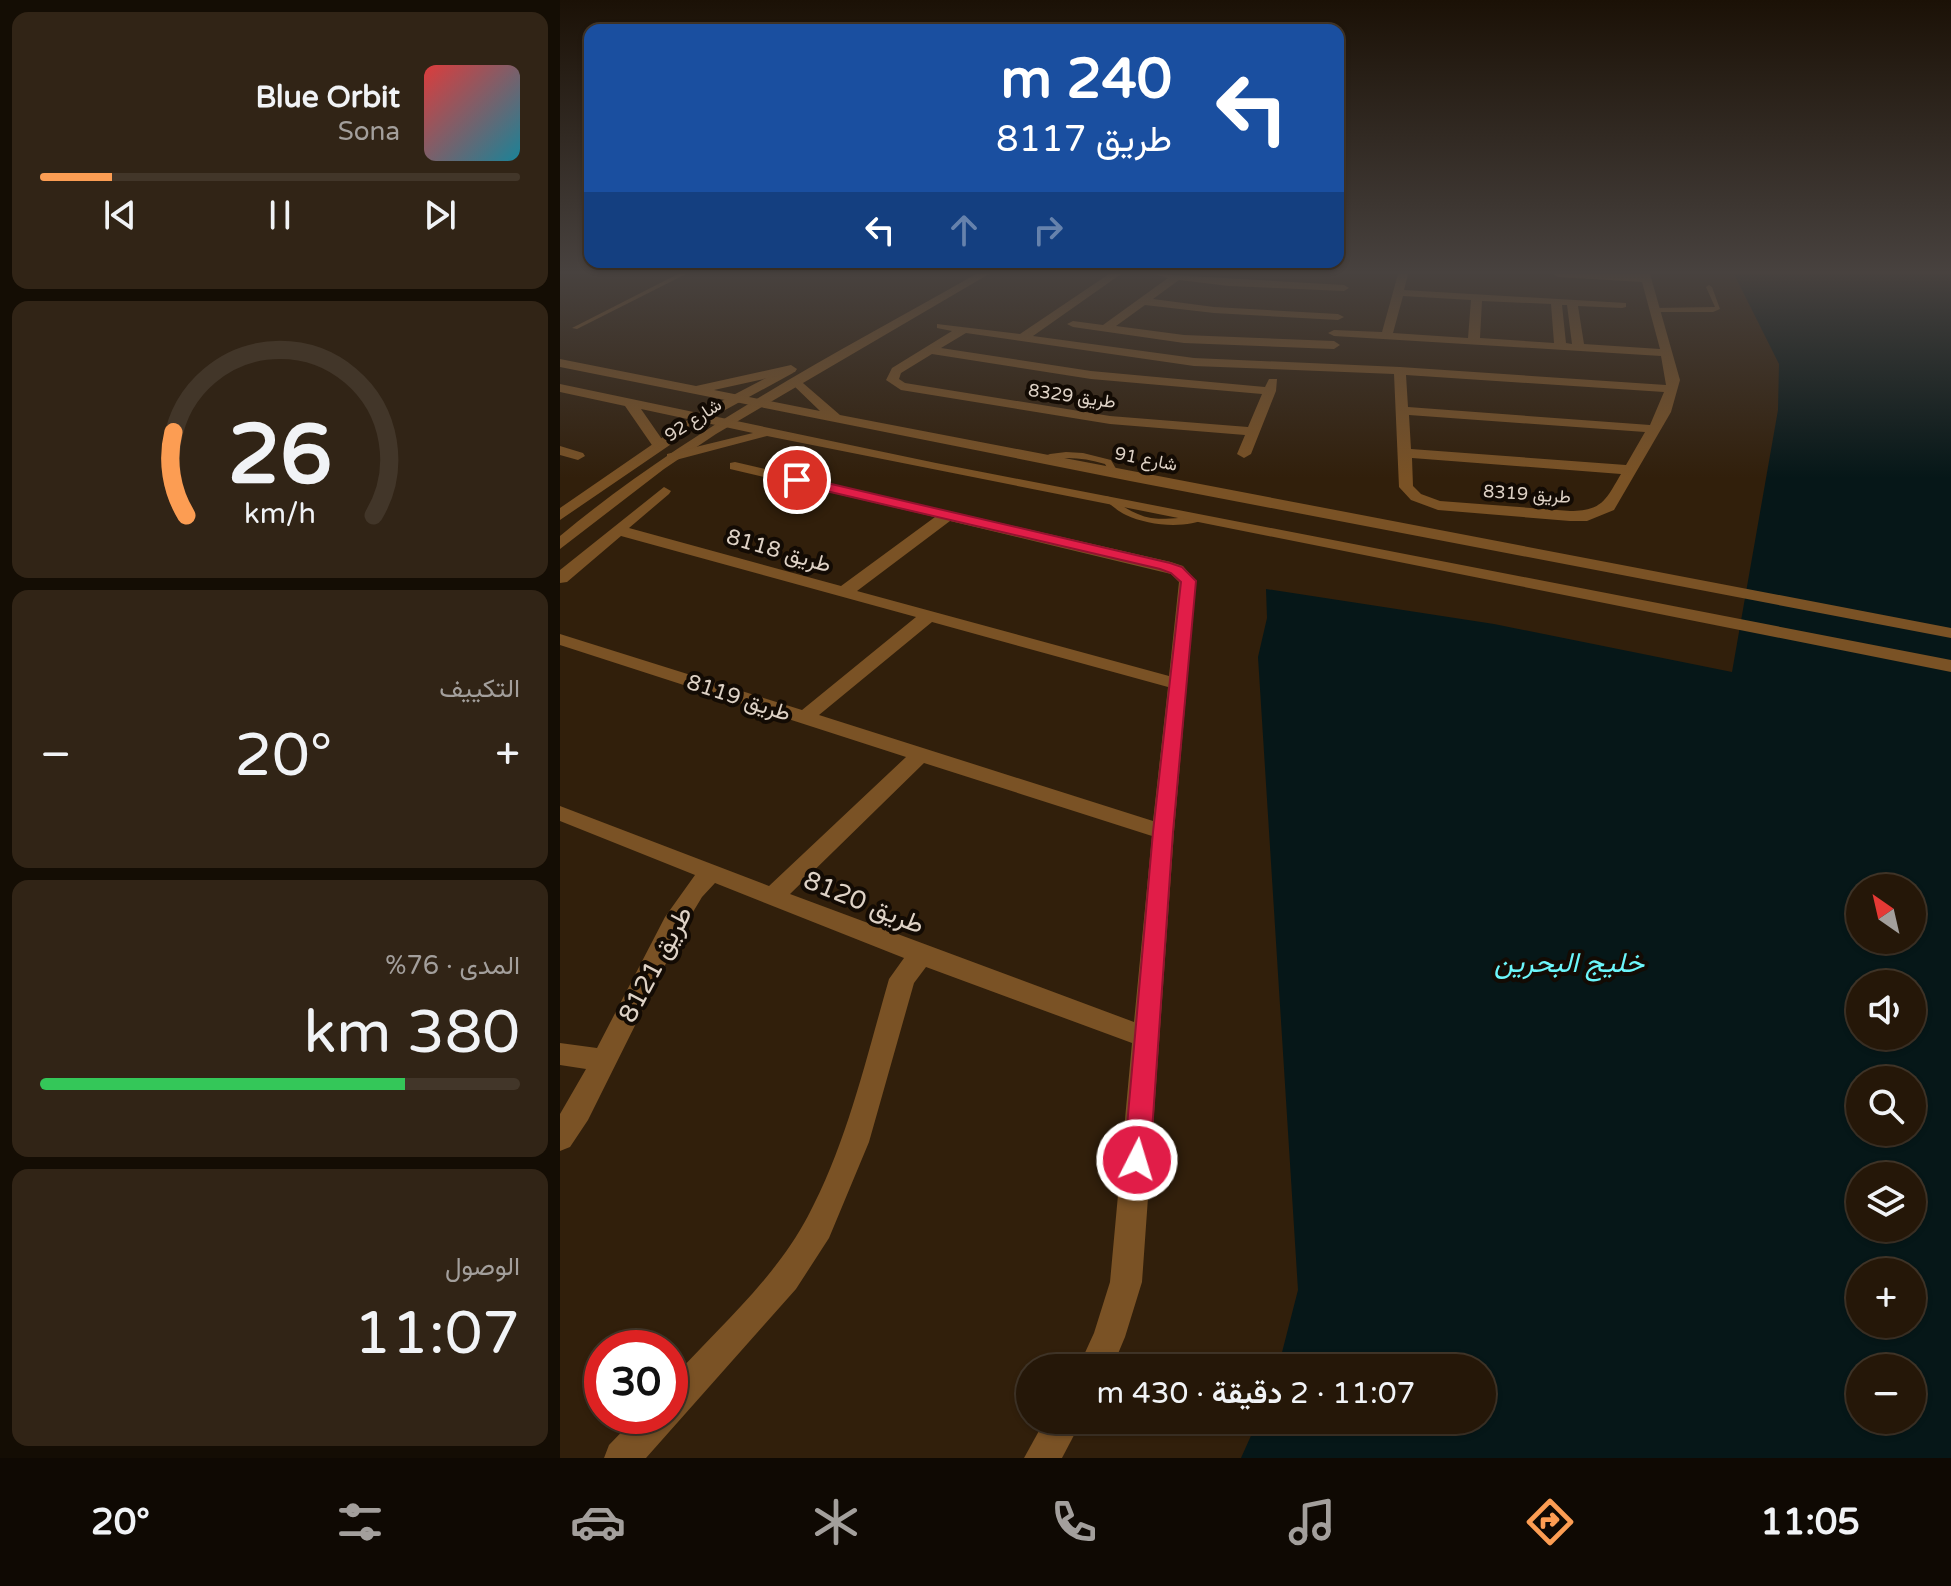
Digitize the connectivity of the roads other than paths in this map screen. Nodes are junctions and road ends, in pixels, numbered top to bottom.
1 (848, 342) edge
2 (856, 342) edge
3 (944, 342) edge
4 (1056, 342) edge
5 (1197, 342) edge
6 (1492, 342) edge
7 (1560, 342) edge
8 (1578, 342) edge
9 (1664, 342) edge
10 (1560, 346) junction
11 (1579, 348) junction
12 (931, 350) junction
13 (1667, 353) junction
14 (1181, 361) junction
15 (560, 363) edge
16 (1279, 367) junction
17 (1400, 371) junction
18 (794, 375) junction
19 (560, 388) edge
20 (1672, 389) junction
21 (695, 391) junction
22 (1270, 391) junction
23 (735, 399) junction
24 (630, 403) junction
25 (758, 403) junction
26 (1402, 410) junction
27 (836, 417) junction
28 (700, 418) junction
29 (730, 419) junction
30 (1654, 429) junction
31 (1253, 432) junction
32 (771, 433) junction
33 (965, 443) junction
34 (659, 445) junction
35 (560, 450) edge
36 (1405, 453) junction
37 (1244, 454) dead end
38 (578, 456) dead end
39 (672, 457) junction
40 (735, 466) dead end
41 (1630, 470) junction
42 (664, 491) dead end
43 (560, 515) edge
44 (948, 515) junction
45 (618, 530) junction
46 (560, 544) edge
47 (561, 578) edge
48 (843, 593) junction
49 (927, 617) junction
50 (1951, 633) edge
51 (560, 639) edge
52 (1951, 666) edge
53 (1177, 684) junction
54 (804, 718) junction
55 (919, 756) junction
56 (560, 813) edge
57 (1163, 832) junction
58 (712, 872) junction
59 (773, 896) junction
60 (921, 955) junction
61 (1148, 1038) junction
62 (560, 1054) edge
63 (604, 1060) junction
64 (560, 1138) edge
65 (1101, 1354) edge
66 (688, 1386) edge
67 (644, 1434) edge
68 (1057, 1434) edge
69 (622, 1458) edge
70 (1042, 1458) edge

1 - 18 street, شارع 92
2 - 18 street, شارع 92
3 - 12 street, طريق 8329
4 - 14 street
5 - 14 street
6 - 10 street
7 - 10 street
8 - 11 street
9 - 13 street
10 - 11 street
11 - 13 street
12 - 22 street, طريق 8329
12 - 31 street, طريق 8329
13 - 20 street
14 - 16 street
15 - 21 street, شارع 91
16 - 17 street
16 - 22 street
17 - 20 street
17 - 26 street, طريق 8319
18 - 21 street
18 - 23 street, شارع 92
18 - 25 street, شارع 92
18 - 27 street
19 - 24 street
20 - 30 street, طريق 8319
21 - 23 street, شارع 91
22 - 31 street
23 - 25 street, شارع 91
23 - 28 street, شارع 92
24 - 28 street
24 - 34 street
25 - 27 street, شارع 91
25 - 29 street, شارع 92
26 - 30 street
26 - 36 street, طريق 8319
27 - 33 street, شارع 91
28 - 29 street
28 - 34 street, شارع 92
29 - 32 street
29 - 33 street
29 - 39 street, شارع 92
30 - 41 street, طريق 8319
31 - 37 street
32 - 39 street
32 - 52 street
33 - 50 street, شارع 91
34 - 43 street, شارع 92
35 - 38 street
36 - 41 street
36 - 41 street, طريق 8319
39 - 46 street, شارع 92
40 - 44 street
42 - 45 street
44 - 48 street
44 - 53 street
45 - 47 street
45 - 48 street, طريق 8118
48 - 49 street, طريق 8118
49 - 53 street, طريق 8118
49 - 54 street
51 - 54 street, طريق 8119
53 - 57 street
54 - 55 street, طريق 8119
55 - 57 street, طريق 8119
55 - 59 street
56 - 58 street, طريق 8120
57 - 61 street
58 - 59 street, طريق 8120
58 - 63 street, طريق 8121
59 - 60 street, طريق 8120
60 - 61 street, طريق 8120
60 - 66 street
61 - 65 street
62 - 63 street
63 - 64 street, طريق 8121
67 - 69 street
68 - 70 street

